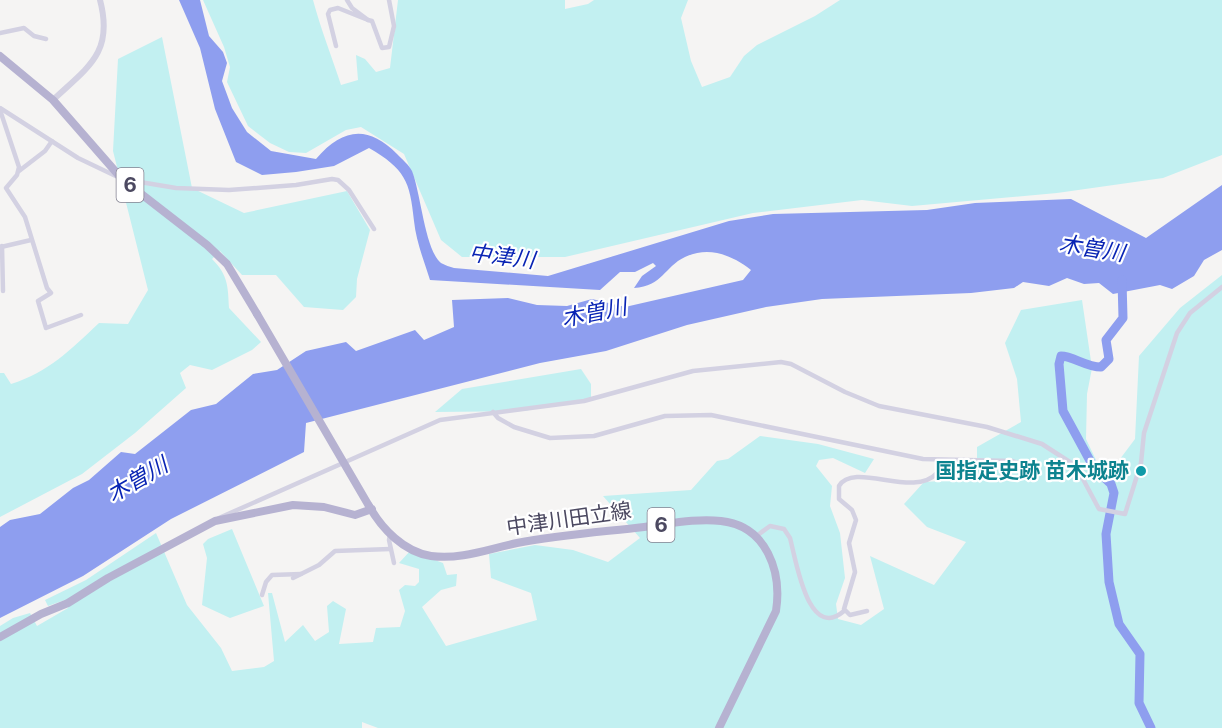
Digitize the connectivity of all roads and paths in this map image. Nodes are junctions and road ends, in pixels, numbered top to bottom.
1 (100, 0) edge
2 (347, 0) edge
3 (389, 0) edge
4 (368, 20) junction
5 (0, 33) edge
6 (46, 39) dead end
7 (336, 46) dead end
8 (0, 56) edge
9 (53, 100) junction
10 (0, 109) edge
11 (52, 141) junction
12 (19, 171) junction
13 (122, 179) junction
14 (374, 229) dead end
15 (31, 240) junction
16 (1, 247) edge
17 (1222, 287) edge
18 (3, 291) dead end
19 (81, 315) dead end
20 (494, 412) junction
21 (940, 461) junction
22 (1039, 470) dead end
23 (370, 508) junction
24 (248, 510) junction
25 (390, 534) junction
26 (755, 537) junction
27 (390, 549) junction
28 (394, 563) dead end
29 (301, 574) junction
30 (293, 578) dead end
31 (262, 595) dead end
32 (844, 611) junction
33 (867, 611) dead end
34 (0, 637) edge
35 (718, 728) edge

1 - 9 street
2 - 4 street
3 - 4 street
4 - 7 street
5 - 6 street
8 - 9 main road, 中津川田立線 / 6
9 - 13 main road, 中津川田立線 / 6
10 - 11 street
10 - 12 street
11 - 12 street
11 - 13 street
12 - 15 street
13 - 14 street
13 - 23 main road, 中津川田立線 / 6, bridge
15 - 16 street
15 - 19 street
16 - 18 street
17 - 20 street
20 - 21 street
20 - 24 street
21 - 22 street
21 - 32 street
23 - 24 main road
23 - 25 main road, 中津川田立線 / 6
24 - 34 main road
25 - 26 main road, 中津川田立線 / 6
25 - 27 street
26 - 32 street
26 - 35 main road, 中津川田立線 / 6
27 - 28 street
27 - 29 street
29 - 30 street
29 - 31 street
32 - 33 street

